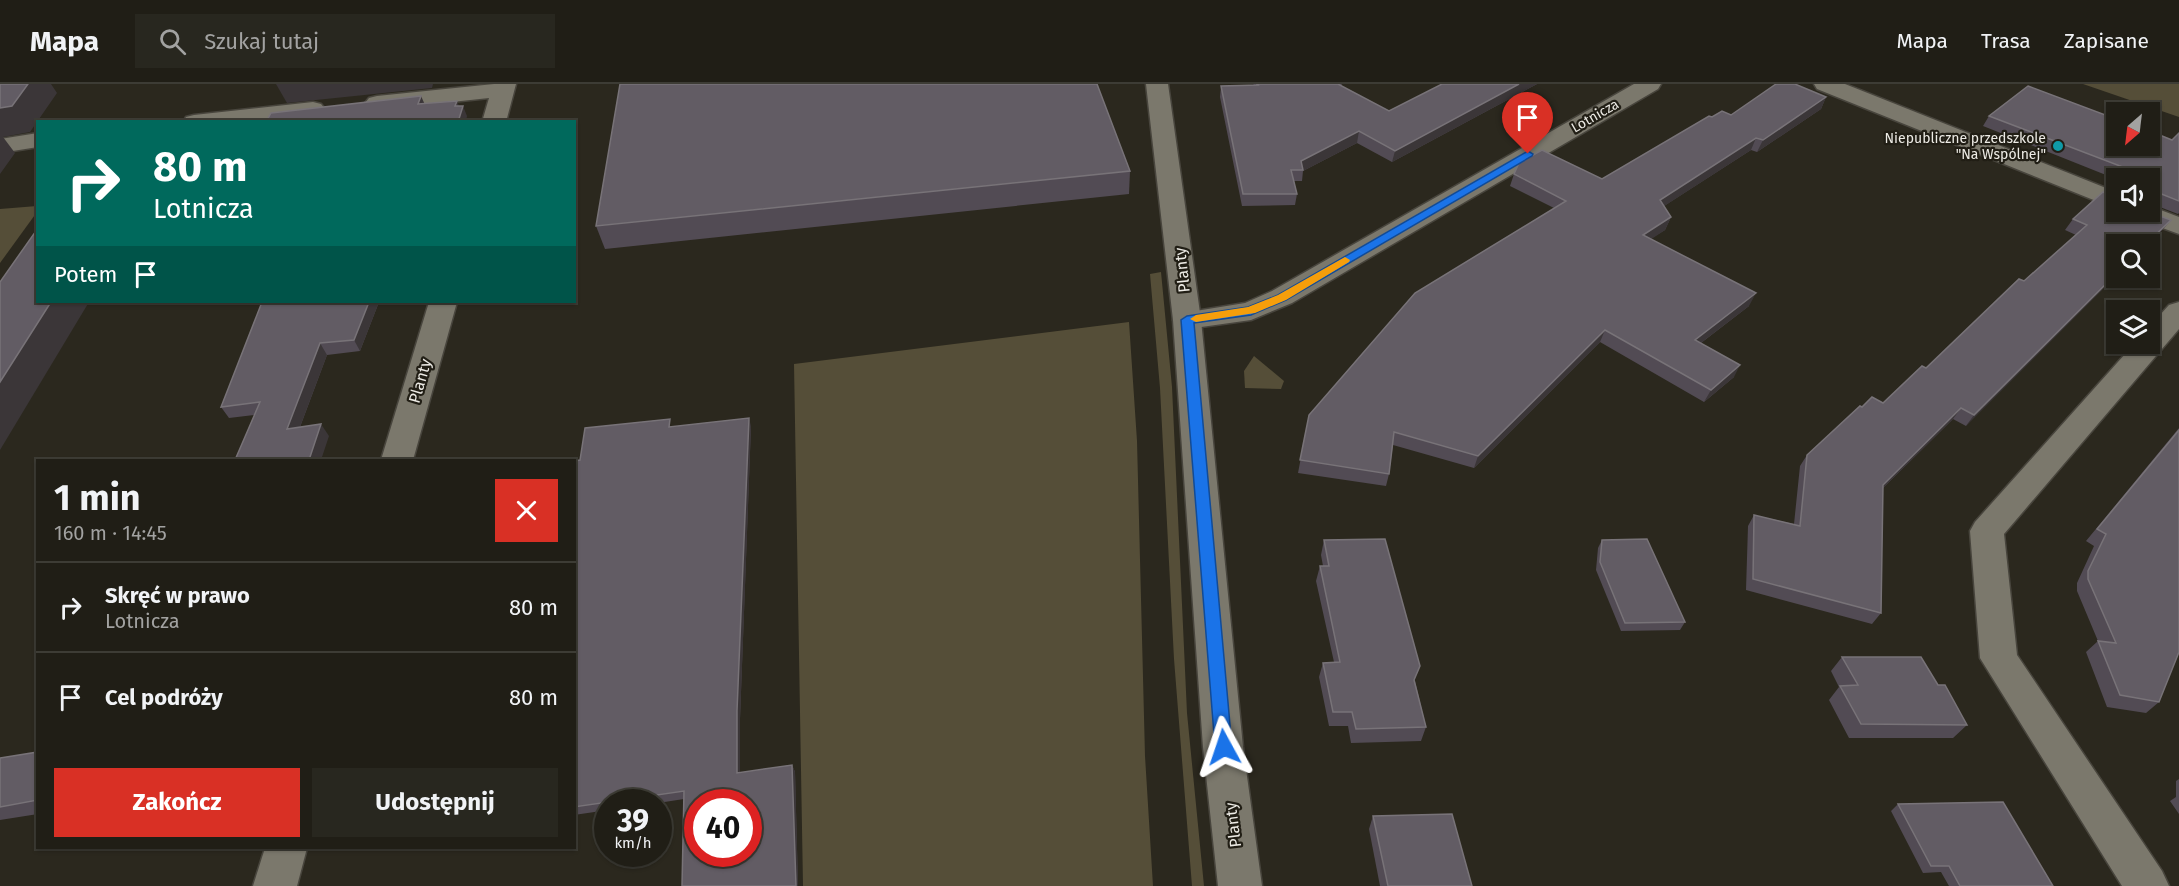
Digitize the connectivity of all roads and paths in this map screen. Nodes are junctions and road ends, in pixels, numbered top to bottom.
1 (1157, 84) edge
2 (1650, 84) edge
3 (1825, 84) edge
4 (504, 87) edge
5 (356, 105) edge
6 (333, 108) edge
7 (214, 120) edge
8 (495, 120) edge
9 (36, 140) edge
10 (0, 146) edge
11 (2106, 197) edge
12 (2160, 218) edge
13 (2179, 225) edge
14 (443, 303) edge
15 (2179, 310) edge
16 (1187, 320) junction
17 (397, 459) edge
18 (286, 849) edge
19 (275, 886) edge
20 (1240, 886) edge
21 (2147, 886) edge

1 - 16 street, Planty
2 - 16 street, Lotnicza
3 - 11 street
4 - 5 street
4 - 8 street
6 - 7 street
9 - 10 street
12 - 13 street
14 - 17 street, Planty
15 - 21 street
16 - 20 street, Planty
18 - 19 street

